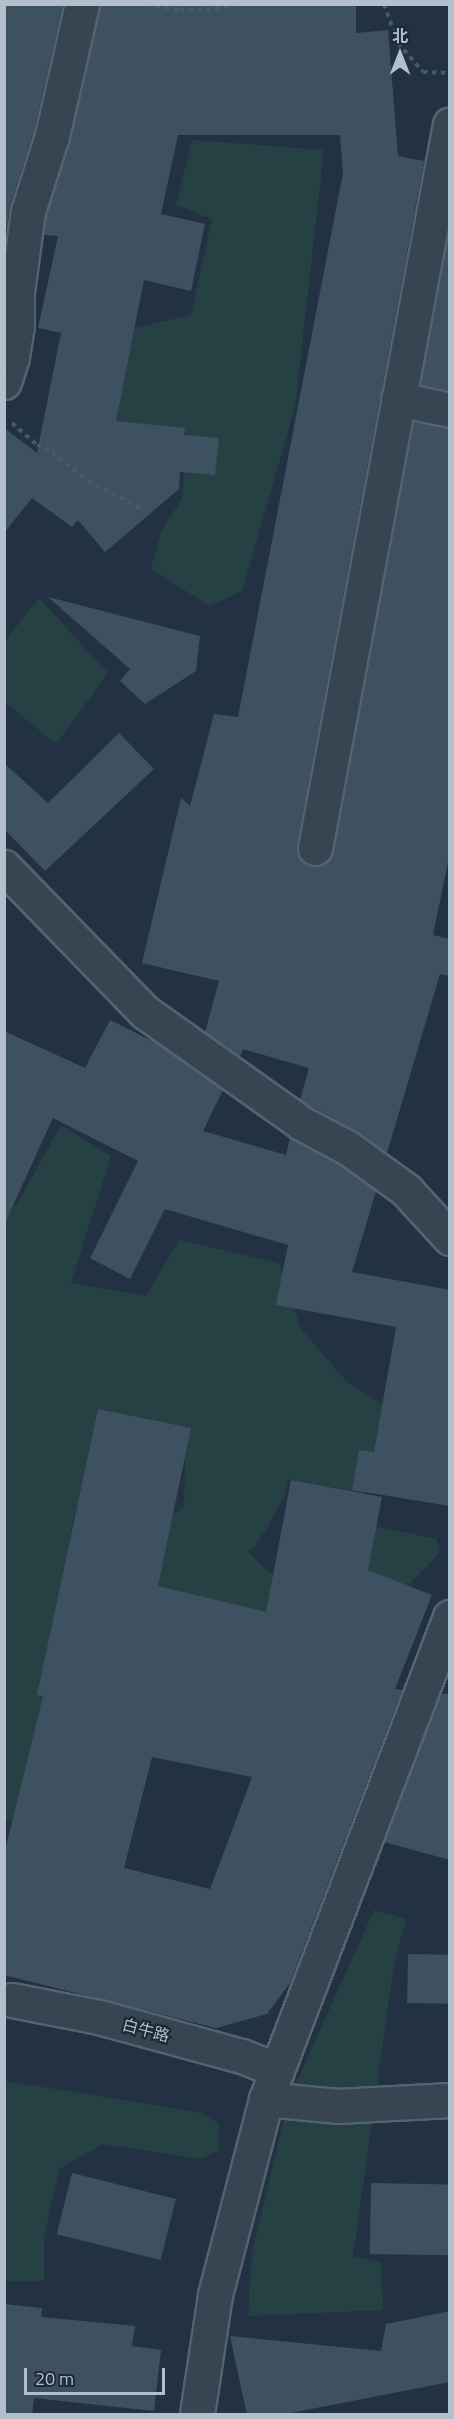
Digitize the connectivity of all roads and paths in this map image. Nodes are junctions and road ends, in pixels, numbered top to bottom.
1 (82, 4) edge
2 (147, 4) edge
3 (237, 4) edge
4 (384, 4) edge
5 (450, 74) edge
6 (450, 124) edge
7 (4, 382) edge
8 (398, 399) junction
9 (450, 410) edge
10 (4, 417) edge
11 (142, 509) dead end
12 (315, 848) dead end
13 (4, 867) edge
14 (450, 1238) edge
15 (450, 1617) edge
16 (12, 2000) dead end
17 (271, 2085) junction
18 (450, 2100) edge
19 (202, 2408) edge

1 - 7 street
2 - 3 path
4 - 5 path
6 - 8 street
8 - 9 street
8 - 12 street
10 - 11 path
13 - 14 street
15 - 17 street
16 - 17 street, 白牛路
17 - 18 street, 白牛路
17 - 19 street

